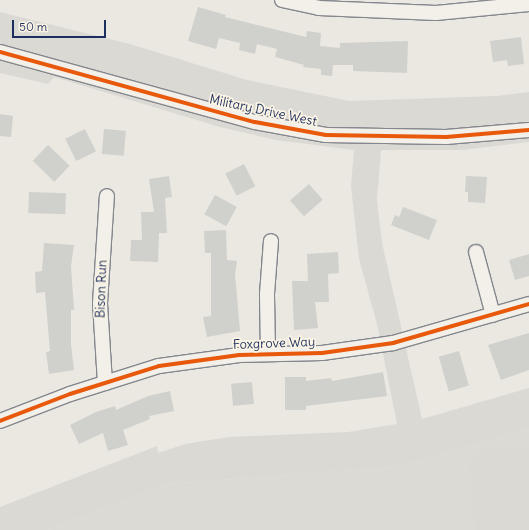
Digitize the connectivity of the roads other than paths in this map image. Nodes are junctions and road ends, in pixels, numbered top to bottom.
1 (282, 0) edge
2 (529, 4) edge
3 (0, 52) edge
4 (529, 130) edge
5 (107, 196) dead end
6 (271, 241) dead end
7 (476, 252) dead end
8 (529, 304) edge
9 (493, 315) junction
10 (268, 353) junction
11 (105, 383) junction
12 (0, 421) edge

1 - 2 street
3 - 4 street, Military Drive West
5 - 11 street, Bison Run
6 - 10 street
7 - 9 street
8 - 9 street, Foxgrove Way
9 - 10 street, Foxgrove Way
10 - 11 street, Foxgrove Way
11 - 12 street, Foxgrove Way

